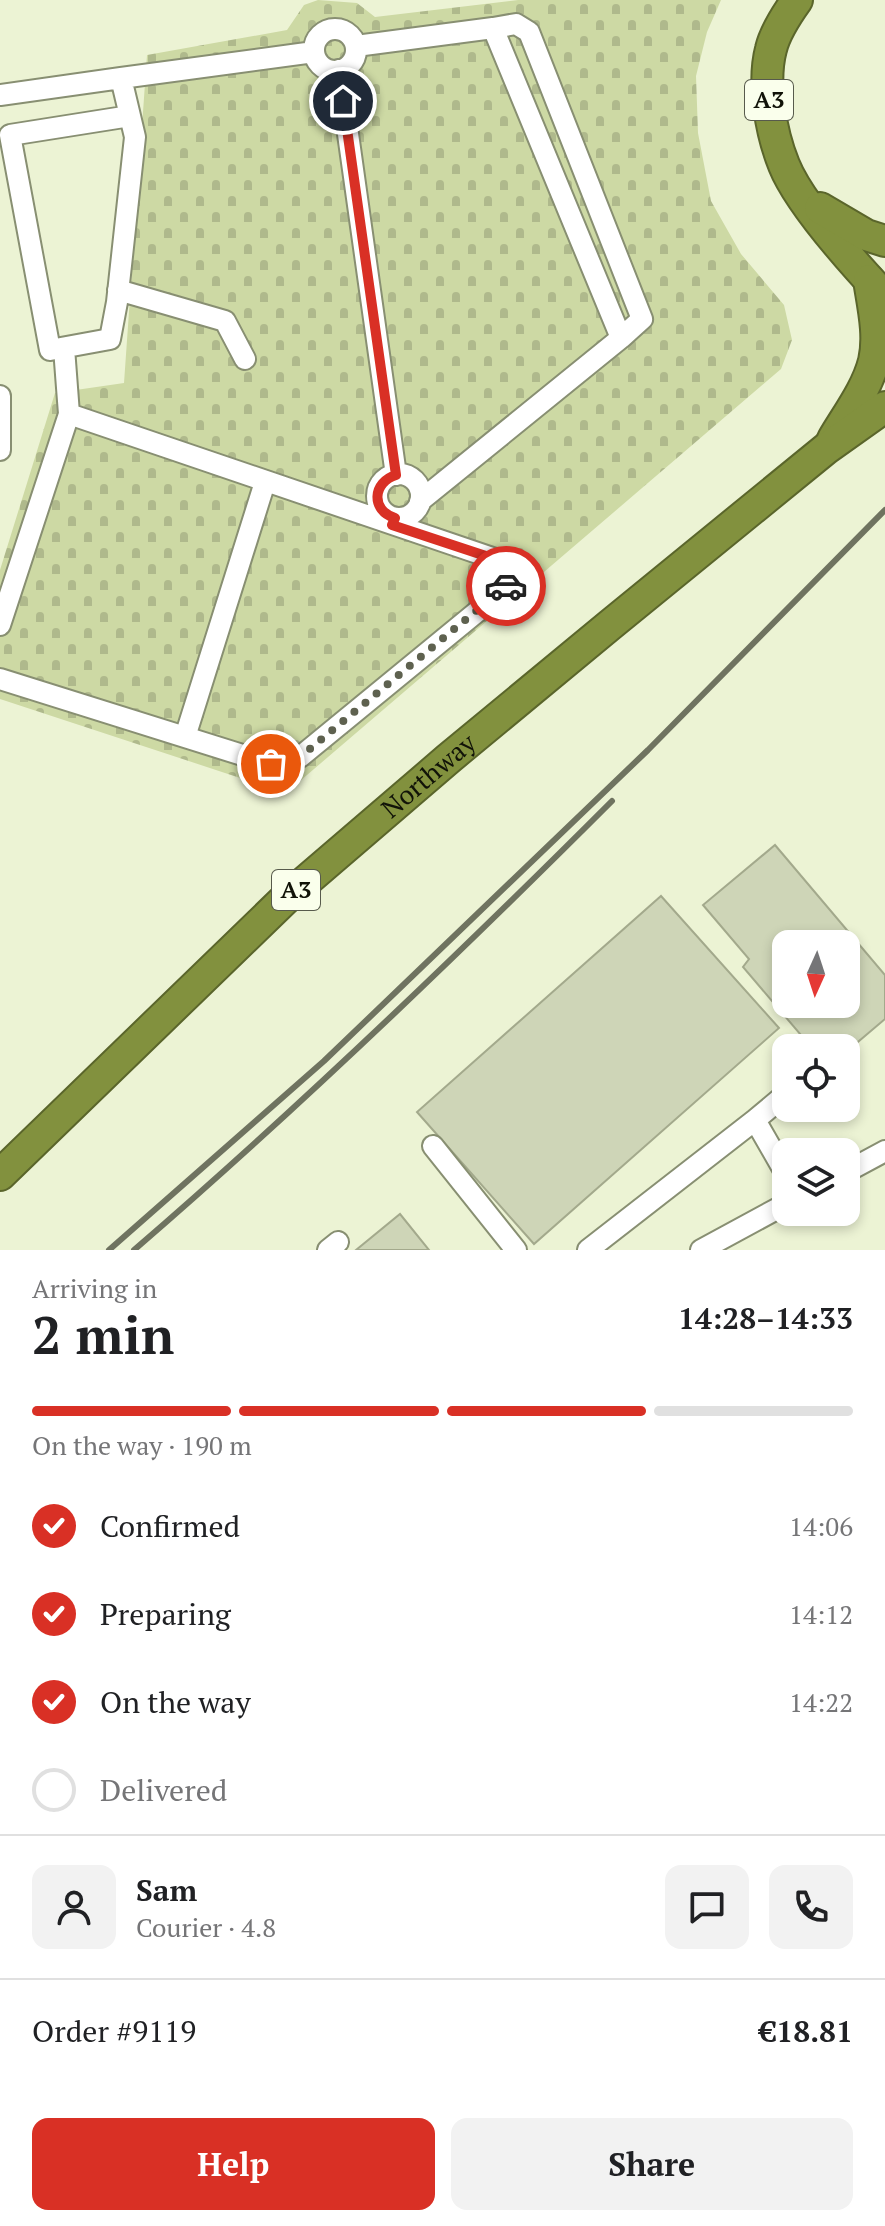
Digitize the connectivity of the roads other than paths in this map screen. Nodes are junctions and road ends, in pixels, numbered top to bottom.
1 (797, 0) edge
2 (493, 28) junction
3 (356, 46) junction
4 (314, 52) junction
5 (339, 70) junction
6 (121, 78) junction
7 (0, 95) edge
8 (130, 116) junction
9 (804, 199) junction
10 (885, 241) edge
11 (877, 288) edge
12 (118, 290) junction
13 (621, 338) junction
14 (64, 348) junction
15 (245, 359) dead end
16 (0, 396) edge
17 (885, 407) edge
18 (69, 414) junction
19 (827, 448) junction
20 (0, 450) edge
21 (396, 475) junction
22 (265, 482) junction
23 (420, 501) junction
24 (394, 521) junction
25 (0, 625) edge
26 (0, 679) edge
27 (185, 737) junction
28 (772, 1106) edge
29 (755, 1120) junction
30 (433, 1146) dead end
31 (772, 1150) edge
32 (885, 1151) edge
33 (860, 1164) edge
34 (0, 1175) edge
35 (772, 1212) edge
36 (708, 1248) edge
37 (516, 1250) edge
38 (588, 1250) edge

1 - 9 highway, A3
2 - 3 street
2 - 13 street
2 - 13 street
3 - 4 street
3 - 5 street
4 - 5 street
4 - 6 street
5 - 21 street
6 - 7 street
6 - 8 street
8 - 12 street
8 - 14 street
9 - 10 highway
9 - 11 highway, A3
11 - 19 highway
12 - 14 street
12 - 15 street
13 - 23 street
14 - 18 street
16 - 20 street
17 - 19 highway, Northway / A3
18 - 22 street
18 - 25 street
19 - 34 highway, Northway / A3
21 - 23 street
21 - 24 street
22 - 24 street
22 - 27 street
23 - 24 street
24 - 27 street
26 - 27 street
28 - 29 street
29 - 31 street
29 - 38 street
30 - 37 street
32 - 33 street
35 - 36 street

